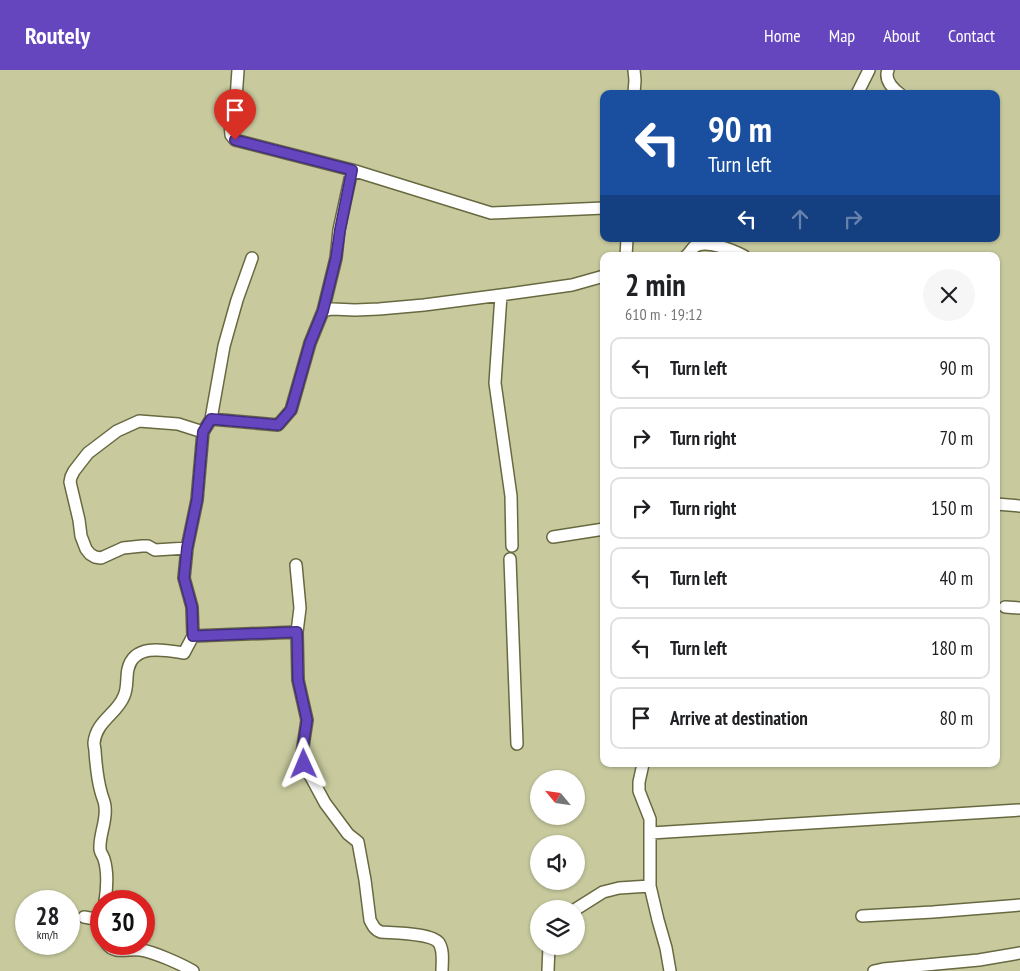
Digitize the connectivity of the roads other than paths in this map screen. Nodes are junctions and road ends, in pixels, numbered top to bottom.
1 (238, 70) edge
2 (634, 70) edge
3 (869, 70) edge
4 (888, 70) edge
5 (634, 90) edge
6 (859, 90) edge
7 (895, 90) edge
8 (352, 170) junction
9 (600, 208) edge
10 (695, 242) edge
11 (734, 252) edge
12 (252, 258) dead end
13 (600, 277) edge
14 (501, 295) junction
15 (323, 311) junction
16 (211, 419) junction
17 (203, 432) junction
18 (1000, 504) edge
19 (1020, 506) edge
20 (600, 530) edge
21 (553, 537) dead end
22 (512, 546) dead end
23 (187, 548) junction
24 (510, 559) dead end
25 (296, 565) dead end
26 (1005, 607) dead end
27 (1020, 608) edge
28 (297, 632) junction
29 (193, 636) junction
30 (517, 744) dead end
31 (642, 767) edge
32 (1020, 810) edge
33 (650, 833) junction
34 (650, 886) junction
35 (106, 890) edge
36 (585, 904) edge
37 (1020, 905) edge
38 (862, 916) dead end
39 (84, 917) dead end
40 (90, 918) edge
41 (1020, 952) edge
42 (155, 955) edge
43 (549, 955) edge
44 (193, 971) edge
45 (442, 971) edge
46 (548, 971) edge
47 (670, 971) edge
48 (874, 971) edge

1 - 8 street
2 - 5 street
3 - 6 street
4 - 7 street
8 - 9 street
8 - 15 street
10 - 11 street
12 - 16 street
13 - 14 street
14 - 15 street
14 - 22 street
15 - 16 street
16 - 17 street
17 - 23 street
17 - 23 street
18 - 19 street
20 - 21 street
23 - 29 street
24 - 30 street
25 - 28 street
26 - 27 street
28 - 29 street
28 - 45 street
29 - 35 street
31 - 33 street
32 - 33 street
33 - 34 street
34 - 36 street
34 - 47 street
37 - 38 street
39 - 40 street
41 - 48 street
42 - 44 street
43 - 46 street

